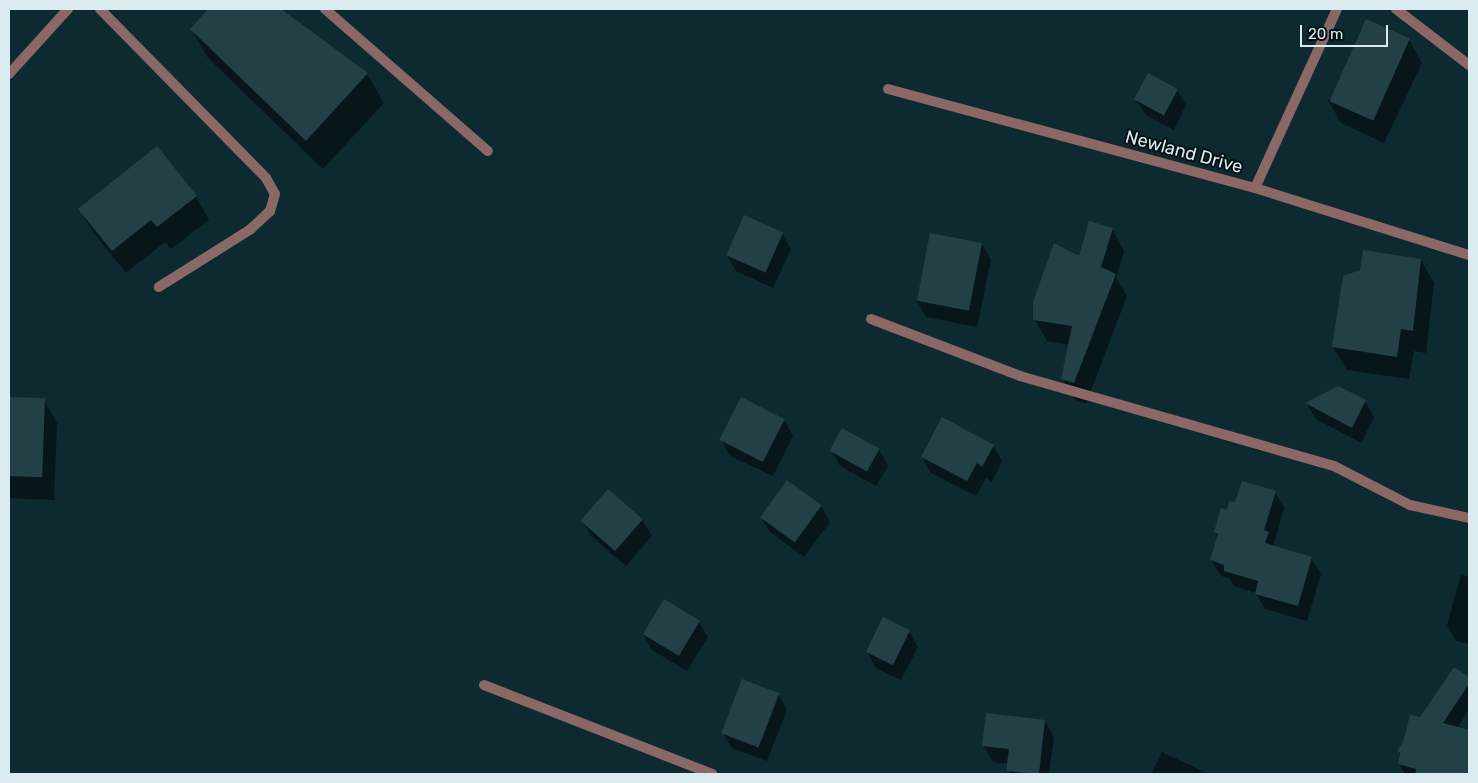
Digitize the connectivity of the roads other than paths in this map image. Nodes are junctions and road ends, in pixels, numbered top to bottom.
1 (68, 9) edge
2 (100, 9) edge
3 (326, 9) edge
4 (1337, 9) edge
5 (1396, 9) edge
6 (1469, 65) edge
7 (9, 74) edge
8 (888, 89) dead end
9 (488, 151) dead end
10 (1255, 188) junction
11 (1469, 255) edge
12 (159, 287) dead end
13 (871, 319) dead end
14 (1469, 518) edge
15 (484, 686) dead end
16 (712, 774) edge

1 - 7 street
2 - 12 street
3 - 9 street
4 - 10 street
5 - 6 street
8 - 10 street, Newland Drive
10 - 11 street, Newland Drive
13 - 14 street
15 - 16 street

